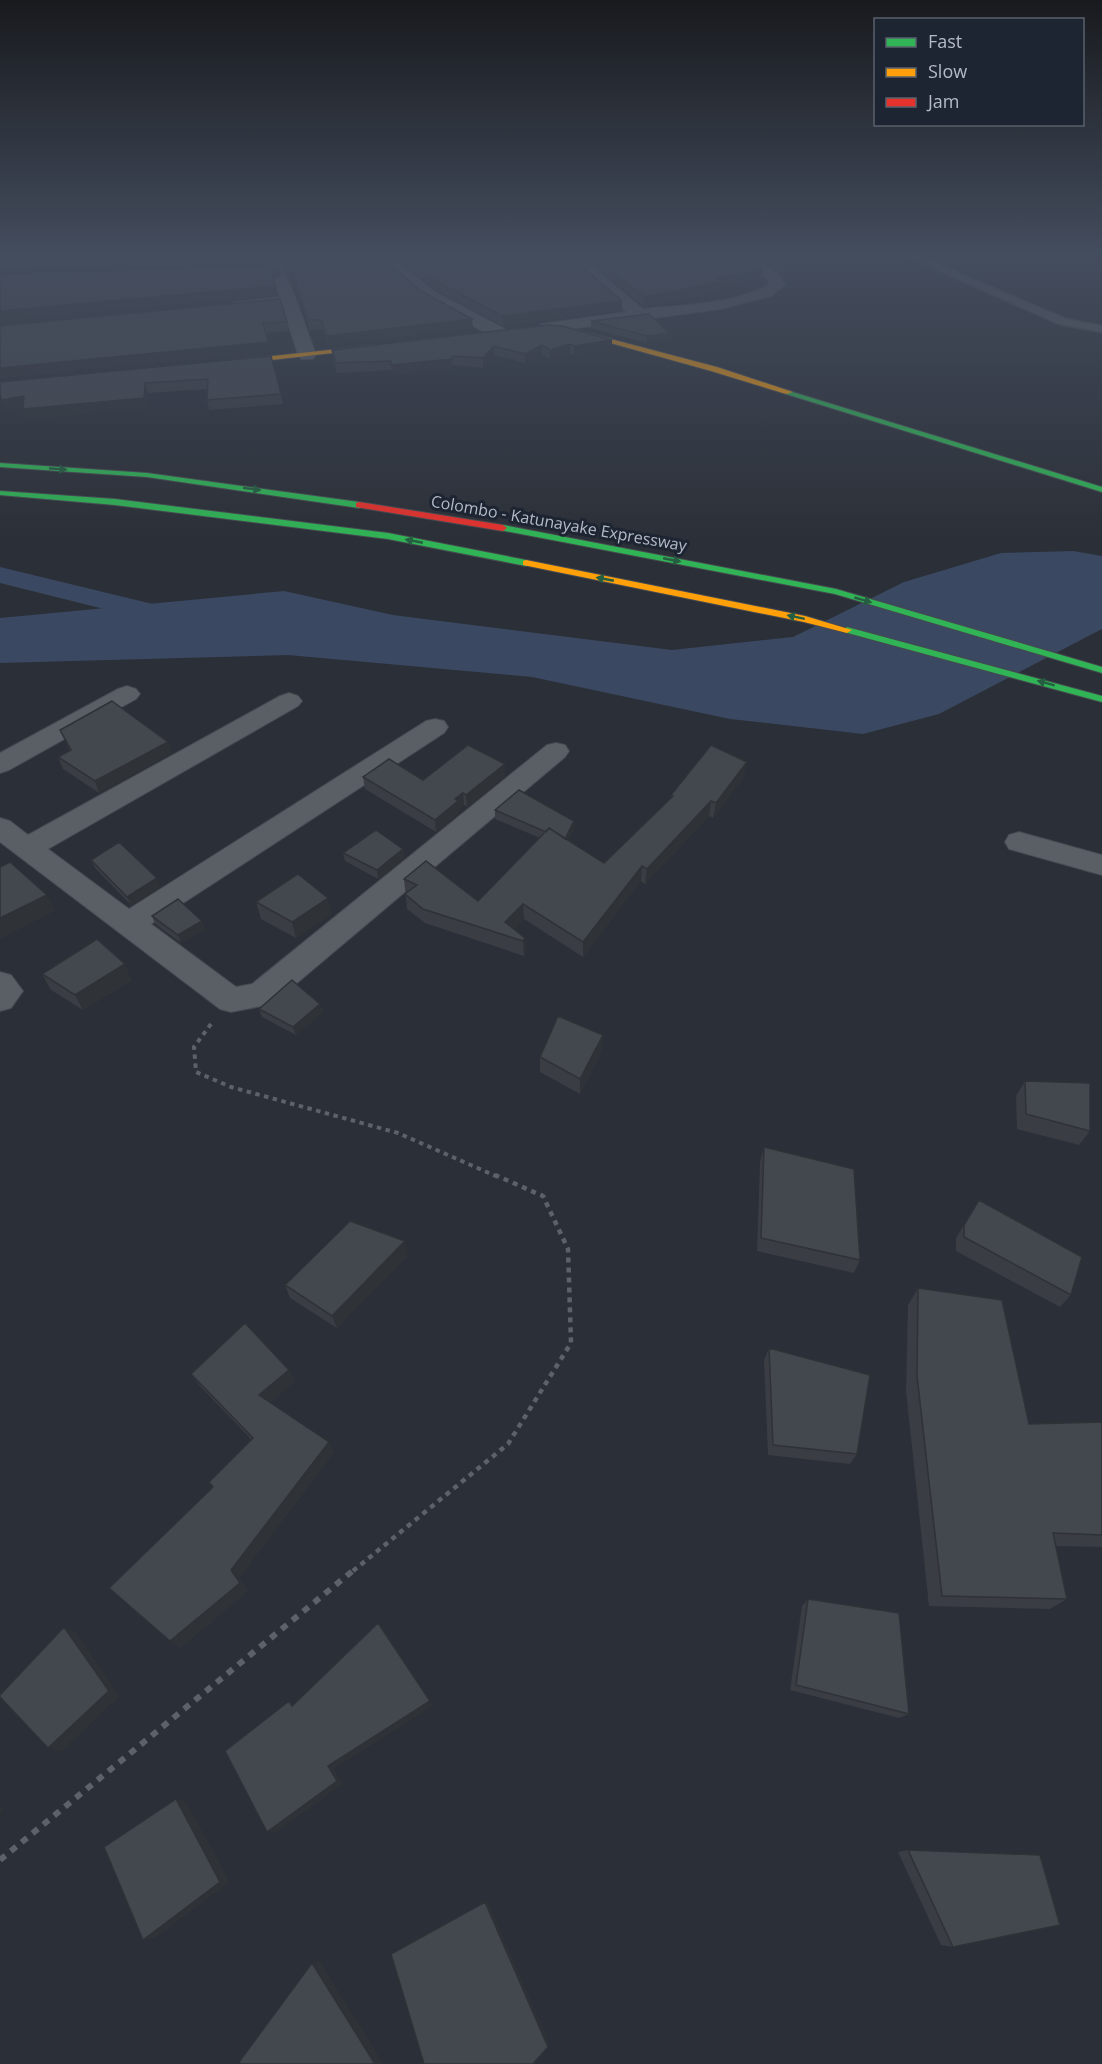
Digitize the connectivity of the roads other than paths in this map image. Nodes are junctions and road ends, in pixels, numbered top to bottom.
1 (305, 348) edge
2 (366, 348) edge
3 (643, 348) edge
4 (307, 355) junction
5 (212, 364) edge
6 (0, 465) edge
7 (1102, 490) edge
8 (0, 493) edge
9 (1102, 670) edge
10 (127, 694) dead end
11 (1102, 699) edge
12 (288, 701) dead end
13 (435, 727) dead end
14 (556, 751) dead end
15 (0, 764) edge
16 (0, 828) edge
17 (1019, 842) dead end
18 (27, 848) junction
19 (1102, 865) edge
20 (128, 924) junction
21 (0, 984) edge
22 (0, 999) edge

1 - 4 street
2 - 4 main road
3 - 7 main road
4 - 5 main road
6 -> 9 main road, Colombo - Katunayake Expressway
11 -> 8 main road
10 - 15 street
12 - 18 street
13 - 20 street
14 - 20 street
16 - 18 street
17 - 19 street
18 - 20 street
21 - 22 street

